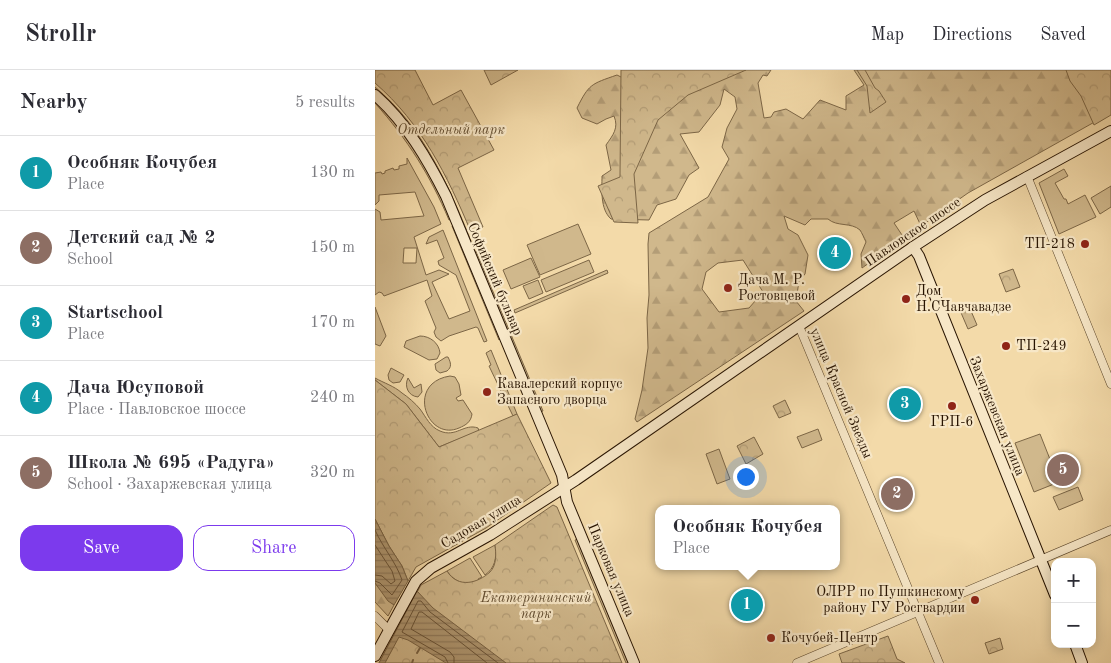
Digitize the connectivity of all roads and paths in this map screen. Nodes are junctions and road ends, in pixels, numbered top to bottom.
1 (375, 95) edge
2 (1111, 130) edge
3 (1027, 176) junction
4 (913, 247) junction
5 (799, 326) junction
6 (1111, 384) edge
7 (565, 487) junction
8 (1111, 530) edge
9 (1041, 560) junction
10 (1051, 585) edge
11 (918, 612) junction
12 (375, 616) edge
13 (389, 630) junction
14 (1076, 648) edge
15 (375, 656) edge
16 (634, 663) edge
17 (797, 663) edge
18 (939, 663) edge
19 (1082, 663) edge

1 - 7 main road, Софийский бульвар
2 - 3 main road, Павловское шоссе
3 - 4 main road, Павловское шоссе
3 - 6 street
4 - 5 main road, Павловское шоссе
4 - 9 main road, Захаржевская улица
5 - 7 main road, Павловское шоссе
5 - 11 street, улица Красной Звезды
7 - 13 main road, Садовая улица
7 - 16 main road, Парковая улица
8 - 9 street
9 - 10 main road, Захаржевская улица
9 - 11 street
11 - 17 street
11 - 18 street, улица Красной Звезды
12 - 13 street
13 - 15 main road
14 - 19 main road

